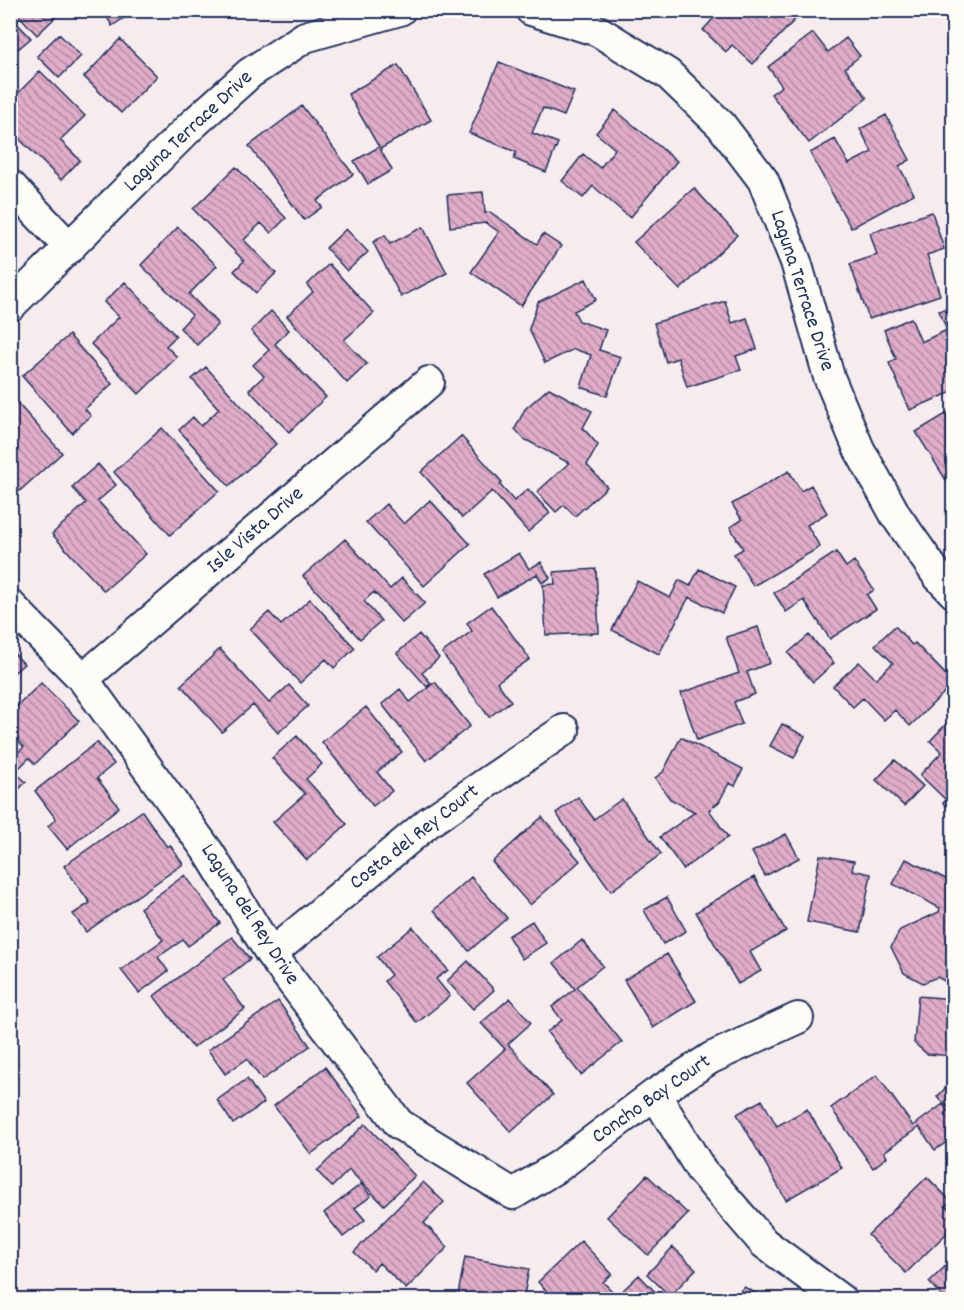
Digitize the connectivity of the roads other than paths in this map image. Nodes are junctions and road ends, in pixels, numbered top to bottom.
1 (400, 10) edge
2 (531, 10) edge
3 (10, 185) edge
4 (70, 248) junction
5 (10, 306) edge
6 (429, 382) dead end
7 (954, 593) edge
8 (10, 605) edge
9 (83, 679) junction
10 (564, 730) dead end
11 (271, 954) junction
12 (798, 1018) dead end
13 (655, 1094) junction
14 (513, 1194) joint
15 (841, 1299) edge

1 - 4 street, Laguna Terrace Drive
2 - 7 street, Laguna Terrace Drive
3 - 4 street
4 - 5 street, Laguna Terrace Drive
6 - 9 street, Isle Vista Drive
8 - 9 street, Laguna del Rey Drive
9 - 11 street, Laguna del Rey Drive
10 - 11 street, Costa del Rey Court
11 - 14 street, Laguna del Rey Drive
12 - 13 street, Concho Bay Court
13 - 14 street, Concho Bay Court
13 - 15 street

